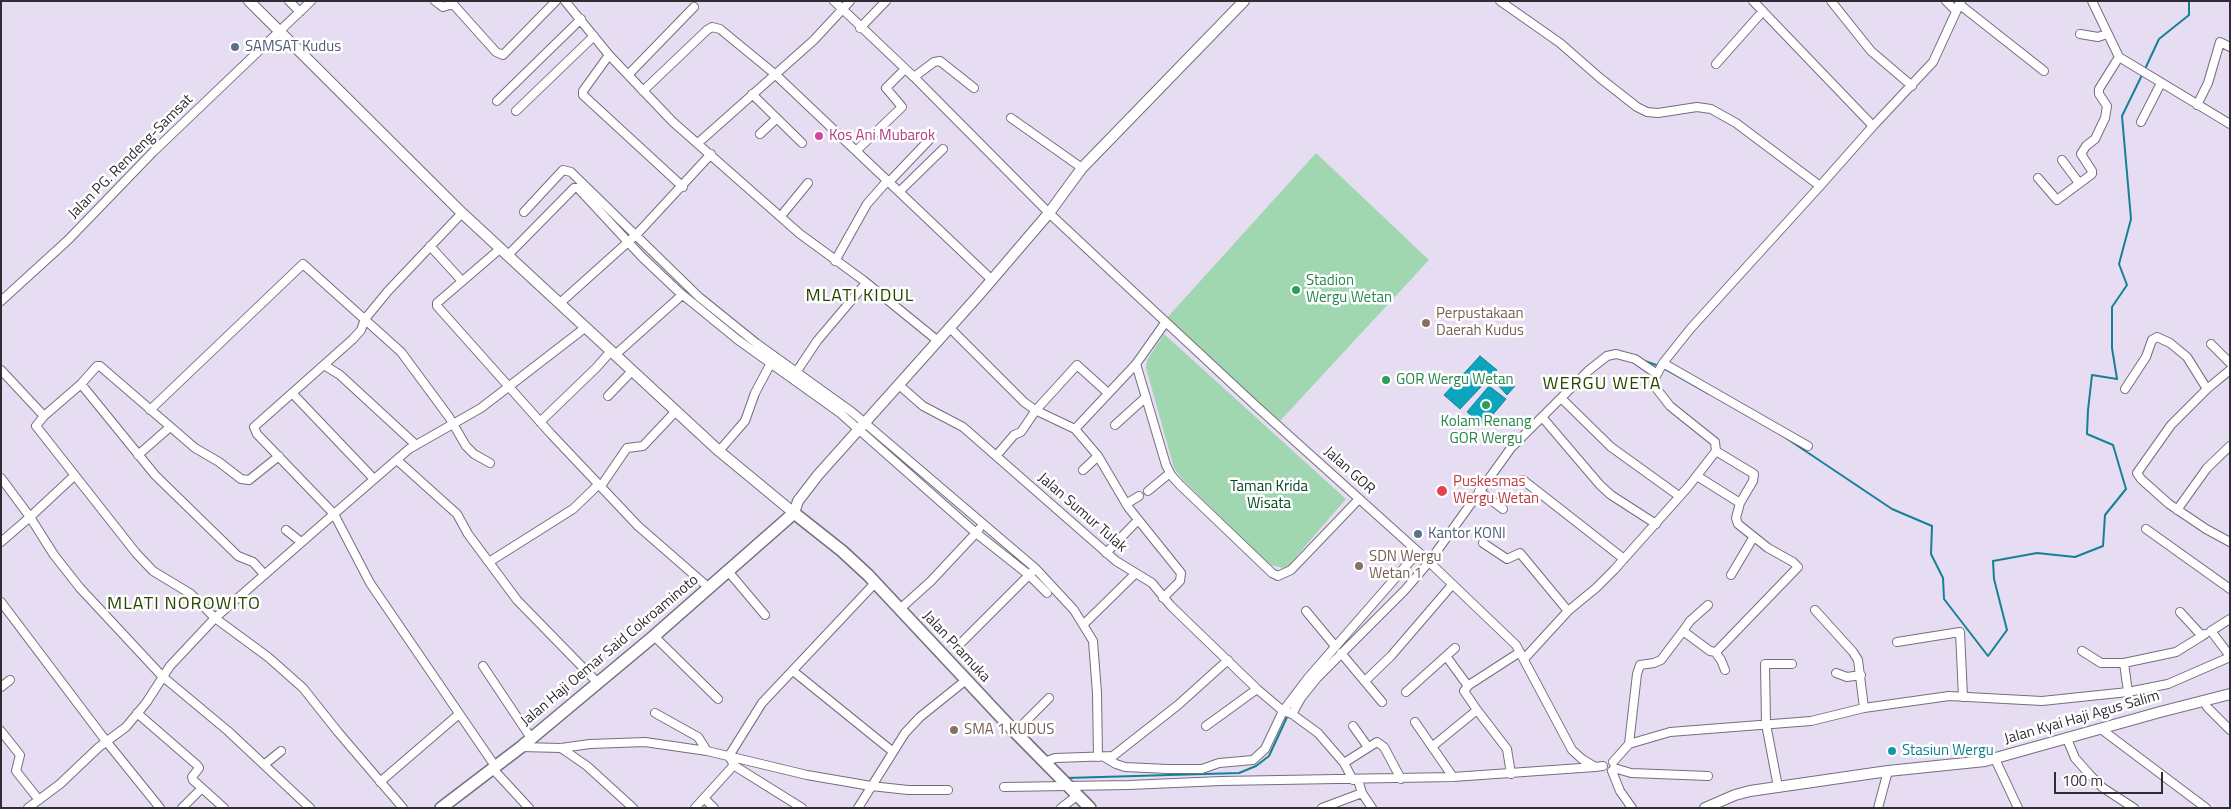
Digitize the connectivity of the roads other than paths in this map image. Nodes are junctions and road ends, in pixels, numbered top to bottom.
1 (249, 1) edge
2 (289, 1) edge
3 (311, 1) edge
4 (435, 1) edge
5 (556, 1) edge
6 (566, 1) edge
7 (834, 1) edge
8 (850, 1) edge
9 (886, 1) edge
10 (1500, 1) edge
11 (1753, 1) edge
12 (1831, 1) edge
13 (1946, 1) edge
14 (2092, 1) edge
15 (1240, 3) edge
16 (1959, 5) edge
17 (694, 8) dead end
18 (842, 9) junction
19 (1763, 11) junction
20 (298, 14) junction
21 (581, 19) junction
22 (860, 28) junction
23 (278, 31) junction
24 (2080, 34) dead end
25 (2107, 34) junction
26 (594, 36) junction
27 (2230, 47) edge
28 (609, 55) junction
29 (2119, 57) junction
30 (1716, 64) dead end
31 (905, 69) junction
32 (2044, 70) dead end
33 (776, 75) junction
34 (628, 76) junction
35 (914, 77) junction
36 (2157, 81) junction
37 (1912, 86) junction
38 (974, 88) dead end
39 (643, 91) junction
40 (752, 94) junction
41 (497, 101) dead end
42 (2197, 105) junction
43 (516, 111) dead end
44 (1011, 118) dead end
45 (776, 119) junction
46 (2141, 122) dead end
47 (2230, 124) edge
48 (1873, 126) junction
49 (760, 134) dead end
50 (930, 139) dead end
51 (698, 143) junction
52 (802, 143) dead end
53 (942, 149) dead end
54 (856, 151) junction
55 (711, 154) junction
56 (2062, 160) dead end
57 (1082, 168) junction
58 (2038, 178) dead end
59 (888, 181) junction
60 (808, 183) dead end
61 (2079, 183) junction
62 (683, 186) junction
63 (1820, 186) junction
64 (900, 191) junction
65 (524, 212) dead end
66 (1049, 213) junction
67 (462, 214) junction
68 (781, 216) junction
69 (632, 238) junction
70 (430, 246) junction
71 (505, 252) junction
72 (835, 261) junction
73 (992, 280) junction
74 (462, 281) junction
75 (866, 283) junction
76 (682, 295) junction
77 (1, 301) edge
78 (560, 303) junction
79 (365, 319) junction
80 (1165, 323) junction
81 (586, 327) junction
82 (950, 328) junction
83 (938, 341) junction
84 (2211, 344) dead end
85 (613, 353) junction
86 (773, 360) junction
87 (2230, 363) edge
88 (1136, 364) junction
89 (324, 365) junction
90 (1660, 368) junction
91 (1, 370) edge
92 (632, 370) junction
93 (796, 370) junction
94 (2229, 372) edge
95 (80, 384) junction
96 (899, 385) junction
97 (509, 386) junction
98 (2125, 390) dead end
99 (2207, 390) junction
100 (293, 394) junction
101 (1108, 394) junction
102 (608, 396) dead end
103 (1146, 396) junction
104 (1561, 398) junction
105 (150, 410) junction
106 (1036, 410) junction
107 (676, 411) junction
108 (44, 416) junction
109 (1542, 417) junction
110 (540, 422) junction
111 (454, 424) junction
112 (1115, 425) dead end
113 (862, 426) junction
114 (170, 427) junction
115 (1075, 429) junction
116 (416, 445) junction
117 (1808, 446) dead end
118 (2230, 446) edge
119 (719, 451) junction
120 (1716, 451) junction
121 (138, 455) junction
122 (279, 456) junction
123 (996, 456) junction
124 (1098, 456) junction
125 (397, 460) junction
126 (490, 463) dead end
127 (1083, 470) dead end
128 (1170, 473) junction
129 (74, 476) junction
130 (1697, 476) junction
131 (1, 478) edge
132 (373, 478) junction
133 (1523, 480) dead end
134 (600, 485) junction
135 (1148, 491) dead end
136 (1479, 491) junction
137 (1139, 496) dead end
138 (1679, 496) junction
139 (1359, 499) junction
140 (1740, 503) junction
141 (1126, 504) junction
142 (1503, 509) dead end
143 (2177, 510) junction
144 (334, 514) junction
145 (790, 516) junction
146 (30, 517) junction
147 (1138, 520) junction
148 (1656, 524) junction
149 (979, 528) junction
150 (2146, 529) dead end
151 (286, 530) dead end
152 (1753, 538) junction
153 (1, 542) edge
154 (301, 542) junction
155 (2230, 542) edge
156 (1483, 543) dead end
157 (1418, 552) junction
158 (1106, 553) junction
159 (1624, 559) junction
160 (1428, 560) junction
161 (489, 562) junction
162 (727, 570) junction
163 (1032, 571) junction
164 (1136, 573) junction
165 (264, 574) junction
166 (1731, 575) dead end
167 (875, 583) junction
168 (1452, 584) junction
169 (708, 587) junction
170 (2230, 589) edge
171 (1046, 593) dead end
172 (1163, 598) junction
173 (1708, 605) dead end
174 (3, 607) edge
175 (900, 609) junction
176 (1815, 610) dead end
177 (1568, 611) junction
178 (1306, 612) dead end
179 (2180, 612) dead end
180 (765, 615) dead end
181 (215, 618) junction
182 (2230, 619) edge
183 (1084, 624) junction
184 (1683, 631) junction
185 (2211, 631) junction
186 (654, 636) junction
187 (2202, 636) junction
188 (1897, 642) dead end
189 (958, 645) dead end
190 (1335, 646) junction
191 (1455, 648) dead end
192 (2082, 651) dead end
193 (1714, 652) junction
194 (1341, 654) junction
195 (1522, 655) junction
196 (1446, 656) junction
197 (2230, 656) edge
198 (1228, 660) junction
199 (1792, 664) dead end
200 (2124, 664) junction
201 (483, 666) dead end
202 (1725, 670) dead end
203 (793, 671) junction
204 (1836, 673) dead end
205 (1861, 675) junction
206 (162, 676) junction
207 (10, 680) dead end
208 (966, 680) junction
209 (1365, 681) junction
210 (598, 683) junction
211 (1468, 686) junction
212 (1, 687) edge
213 (1257, 689) junction
214 (1406, 692) dead end
215 (2128, 692) junction
216 (2230, 694) edge
217 (1964, 697) junction
218 (1049, 698) dead end
219 (718, 699) dead end
220 (2204, 700) junction
221 (1382, 702) dead end
222 (1864, 708) junction
223 (1477, 710) junction
224 (656, 713) dead end
225 (1288, 713) junction
226 (137, 714) junction
227 (459, 714) junction
228 (1415, 722) dead end
229 (1766, 724) junction
230 (1206, 726) dead end
231 (1353, 726) dead end
232 (2101, 729) junction
233 (2230, 730) edge
234 (1, 731) edge
235 (1015, 732) junction
236 (531, 738) junction
237 (2066, 739) junction
238 (106, 741) junction
239 (1629, 744) junction
240 (1432, 746) junction
241 (521, 747) junction
242 (1368, 747) junction
243 (561, 748) junction
244 (281, 751) dead end
245 (706, 751) junction
246 (892, 751) junction
247 (729, 756) junction
248 (1097, 757) junction
249 (1995, 758) junction
250 (1045, 762) junction
251 (1344, 763) junction
252 (265, 764) junction
253 (1219, 764) junction
254 (734, 765) junction
255 (493, 767) junction
256 (1599, 767) junction
257 (1613, 767) junction
258 (1888, 771) junction
259 (1510, 774) junction
260 (1708, 776) dead end
261 (1453, 777) junction
262 (1220, 779) junction
263 (1401, 779) junction
264 (1356, 780) junction
265 (380, 782) junction
266 (872, 786) junction
267 (1069, 786) junction
268 (1004, 787) dead end
269 (1778, 787) junction
270 (202, 788) junction
271 (948, 790) dead end
272 (1362, 793) junction
273 (1078, 795) junction
274 (704, 798) junction
275 (37, 801) junction
276 (28, 808) edge
277 (42, 808) edge
278 (160, 808) edge
279 (182, 808) edge
280 (224, 808) edge
281 (310, 808) edge
282 (403, 808) edge
283 (441, 808) edge
284 (529, 808) edge
285 (633, 808) edge
286 (695, 808) edge
287 (714, 808) edge
288 (802, 808) edge
289 (858, 808) edge
290 (1061, 808) edge
291 (1090, 808) edge
292 (1322, 808) edge
293 (1372, 808) edge
294 (1632, 808) edge
295 (1706, 808) edge
296 (1878, 808) edge
297 (2018, 808) edge
298 (2134, 808) edge
299 (2206, 808) edge

1 - 23 street
2 - 20 street
3 - 20 street, Jalan PG. Rendeng-Samsat
4 - 5 street
6 - 21 street
7 - 18 street, Jalan GOR
8 - 18 street
9 - 22 street
10 - 63 street
11 - 19 street
12 - 37 street
13 - 16 street
14 - 25 street
15 - 57 street
16 - 32 street
16 - 37 street
17 - 34 street
18 - 22 street, Jalan GOR
18 - 33 street
19 - 30 street
19 - 48 street
20 - 23 street, Jalan PG. Rendeng-Samsat
21 - 26 street
21 - 41 street
22 - 31 street, Jalan GOR
23 - 67 street
23 - 77 street, Jalan PG. Rendeng-Samsat
24 - 25 street
25 - 29 street
26 - 28 street
26 - 43 street
27 - 42 street
28 - 34 street
28 - 62 street
29 - 36 street
29 - 61 street
31 - 35 street, Jalan GOR
31 - 54 street
33 - 39 street
33 - 40 street
33 - 54 street
34 - 39 street
35 - 38 street
35 - 66 street, Jalan GOR
36 - 42 street
36 - 46 street
37 - 48 street
39 - 51 street
40 - 45 street
40 - 51 street
42 - 47 street
44 - 57 street
45 - 49 street
45 - 52 street
48 - 63 street
50 - 59 street
51 - 55 street
53 - 64 street
54 - 59 street
55 - 62 street
55 - 68 street
56 - 61 street
57 - 66 street
58 - 61 street
59 - 64 street
59 - 72 street
60 - 68 street
62 - 69 street
63 - 90 street
64 - 73 street
65 - 69 street
66 - 73 street
66 - 80 street, Jalan GOR
67 - 70 street
67 - 71 street
68 - 72 street
69 - 71 street
69 - 76 street
69 - 78 street
69 - 86 street
70 - 74 street
70 - 79 street
71 - 74 street
71 - 78 street
72 - 75 street
73 - 82 street
74 - 97 street
75 - 83 street
75 - 93 street
76 - 85 street
76 - 86 street
78 - 81 street
79 - 89 street
79 - 105 street
79 - 111 street
80 - 88 street
80 - 139 street, Jalan GOR
81 - 85 street
81 - 97 street
82 - 83 street
82 - 106 street
83 - 96 street
84 - 87 street
85 - 92 street
85 - 110 street
86 - 93 street
86 - 113 street
86 - 119 street
88 - 101 street
88 - 103 street
89 - 100 street
89 - 116 street
90 - 104 street
90 - 117 street
90 - 120 street
91 - 108 street
92 - 102 street
92 - 107 street
93 - 113 street
94 - 99 street
95 - 105 street
95 - 108 street
95 - 121 street
96 - 113 street
96 - 123 street, Jalan Sumur Tulak
97 - 110 street
97 - 111 street
98 - 99 street
99 - 143 street
100 - 122 street
100 - 132 street
101 - 106 street
101 - 115 street
103 - 112 street
103 - 128 street
104 - 109 street
104 - 138 street
105 - 114 street
106 - 115 street
106 - 123 street
107 - 119 street
107 - 134 street
108 - 129 street
109 - 136 street
109 - 148 street
110 - 134 street
111 - 116 street
111 - 126 street
113 - 145 street
113 - 149 street
114 - 121 street
114 - 122 street
115 - 124 street
116 - 125 street
118 - 143 street
119 - 145 street
120 - 130 street
120 - 140 street
121 - 165 street
122 - 144 street
123 - 158 street, Jalan Sumur Tulak
124 - 127 street
124 - 141 street
125 - 132 street
125 - 161 street
128 - 135 street
128 - 139 street
129 - 146 street
129 - 181 street
130 - 138 street
130 - 140 street
131 - 146 street
132 - 144 street
133 - 159 street
134 - 161 street
134 - 169 street
136 - 142 street
136 - 160 street
137 - 141 street
138 - 148 street
139 - 157 street, Jalan GOR
140 - 152 street
141 - 147 street
143 - 155 street
144 - 154 street
144 - 227 street
145 - 162 main road, Jalan Haji Oemar Said Cokroaminoto
145 - 167 main road, Jalan Pramuka
146 - 153 street
146 - 206 street
147 - 158 street
147 - 172 street
148 - 159 street
149 - 163 street
149 - 175 street
150 - 170 street
151 - 154 street
152 - 166 street
152 - 193 street
154 - 165 street
156 - 177 street
157 - 160 street, Jalan GOR
157 - 190 street
158 - 164 street, Jalan Sumur Tulak
159 - 177 street
160 - 168 street, Jalan GOR
160 - 194 street
161 - 210 street
162 - 169 main road, Jalan Haji Oemar Said Cokroaminoto
162 - 180 street
163 - 171 street
163 - 183 street
163 - 189 street
164 - 172 street, Jalan Sumur Tulak
164 - 183 street
165 - 181 street
167 - 175 main road, Jalan Pramuka
167 - 203 street
168 - 195 street, Jalan GOR
168 - 209 street
169 - 186 main road, Jalan Haji Oemar Said Cokroaminoto
172 - 198 street, Jalan Sumur Tulak
173 - 184 street
174 - 238 street
175 - 208 main road, Jalan Pramuka
176 - 205 street
177 - 195 street
178 - 190 street
179 - 187 street
181 - 206 street
181 - 265 street
182 - 185 street
183 - 248 street
184 - 193 street
184 - 239 street
185 - 187 street
185 - 197 street
186 - 210 main road, Jalan Haji Oemar Said Cokroaminoto
186 - 219 street
187 - 200 street
188 - 217 street
190 - 225 street
191 - 196 street
192 - 200 street
193 - 202 street
194 - 209 street
194 - 225 street
195 - 211 street
195 - 256 street, Jalan GOR
196 - 211 street
196 - 214 street
197 - 215 street
198 - 213 street, Jalan Sumur Tulak
198 - 248 street
199 - 229 street
200 - 215 street
201 - 236 street
203 - 246 street
203 - 247 street
204 - 205 street
205 - 222 street
206 - 226 street
206 - 252 street
207 - 212 street
208 - 235 main road, Jalan Pramuka
208 - 246 street
209 - 221 street
210 - 236 main road, Jalan Haji Oemar Said Cokroaminoto
211 - 223 street
213 - 225 street, Jalan Sumur Tulak
213 - 230 street
215 - 217 street
216 - 220 street, Jalan Kyai Haji Agus Salim
217 - 222 street
218 - 235 street
220 - 232 street, Jalan Kyai Haji Agus Salim
220 - 233 street
222 - 229 street
223 - 240 street
223 - 259 street
224 - 245 street
225 - 251 street, Jalan Sumur Tulak
225 - 253 street
226 - 238 street
226 - 270 street
227 - 255 street
227 - 265 street
228 - 240 street
229 - 239 street
229 - 269 street
231 - 242 street
232 - 237 street, Jalan Kyai Haji Agus Salim
232 - 299 street
234 - 275 street
235 - 250 main road, Jalan Pramuka
236 - 241 main road, Jalan Haji Oemar Said Cokroaminoto
237 - 249 street, Jalan Kyai Haji Agus Salim
237 - 298 street
238 - 275 street
238 - 278 street
239 - 257 street
240 - 261 street
241 - 243 street
241 - 255 main road, Jalan Haji Oemar Said Cokroaminoto
242 - 251 street
242 - 263 street
243 - 245 street
243 - 285 street
244 - 252 street
245 - 247 street
246 - 266 street
247 - 254 street
247 - 266 street
248 - 250 street
248 - 253 street
249 - 258 street, Jalan Kyai Haji Agus Salim
249 - 297 street
250 - 267 main road, Jalan Pramuka
251 - 264 street, Jalan Sumur Tulak
252 - 281 street
253 - 262 street
254 - 274 street
254 - 288 street
255 - 283 main road, Jalan Haji Oemar Said Cokroaminoto
255 - 284 street
256 - 257 street, Jalan GOR
256 - 259 street
257 - 260 street
257 - 294 street
258 - 269 street, Jalan Kyai Haji Agus Salim
258 - 296 street
259 - 261 street
261 - 263 street
262 - 264 street
262 - 267 street
263 - 264 street
264 - 272 street, Jalan Sumur Tulak
265 - 282 street
266 - 271 street
266 - 289 street
267 - 268 street
267 - 273 main road, Jalan Pramuka
269 - 295 street, Jalan Kyai Haji Agus Salim
270 - 279 street
270 - 280 street
272 - 292 street
272 - 293 street, Jalan Sumur Tulak
273 - 290 street
273 - 291 main road, Jalan Pramuka
274 - 286 street
274 - 287 street
275 - 276 street
275 - 277 street

